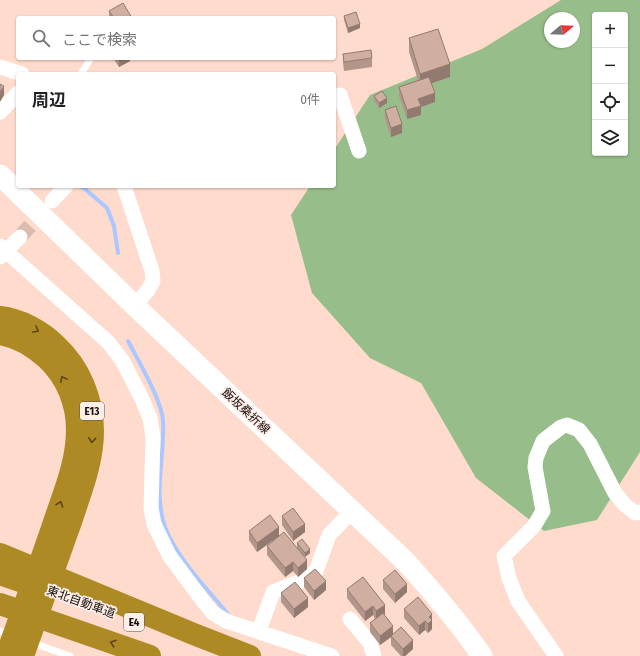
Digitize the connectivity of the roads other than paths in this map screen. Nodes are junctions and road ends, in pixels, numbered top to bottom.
1 (90, 60) edge
2 (0, 67) edge
3 (16, 72) edge
4 (82, 72) edge
5 (16, 95) edge
6 (336, 95) edge
7 (0, 112) edge
8 (359, 150) dead end
9 (0, 175) edge
10 (63, 188) edge
11 (125, 188) edge
12 (52, 201) tunnel mouth
13 (20, 237) tunnel mouth
14 (2, 251) edge
15 (134, 306) junction
16 (0, 317) edge
17 (0, 334) edge
18 (352, 511) junction
19 (640, 512) edge
20 (55, 544) junction
21 (0, 554) edge
22 (0, 574) edge
23 (0, 604) edge
24 (350, 619) dead end
25 (0, 631) edge
26 (259, 631) junction
27 (6, 656) edge
28 (23, 656) edge
29 (70, 656) edge
30 (150, 656) edge
31 (229, 656) edge
32 (250, 656) edge
33 (332, 656) edge
34 (374, 656) edge
35 (482, 656) edge
36 (556, 656) edge

1 - 4 lane
2 - 3 street
5 - 7 street
6 - 8 street
9 - 15 main road, 飯坂桑折線
10 - 12 street
11 - 15 street
13 - 14 street
14 - 26 street
15 - 18 main road, 飯坂桑折線
16 -> 20 highway, E13
20 -> 17 highway
18 - 26 street
18 - 35 main road, 飯坂桑折線
19 - 36 street
20 - 27 highway
20 - 28 highway, E13
21 - 32 highway
22 - 31 highway, 東北自動車道 / E4
30 -> 23 highway, E4
24 - 34 street
25 - 29 lane
26 - 33 street

